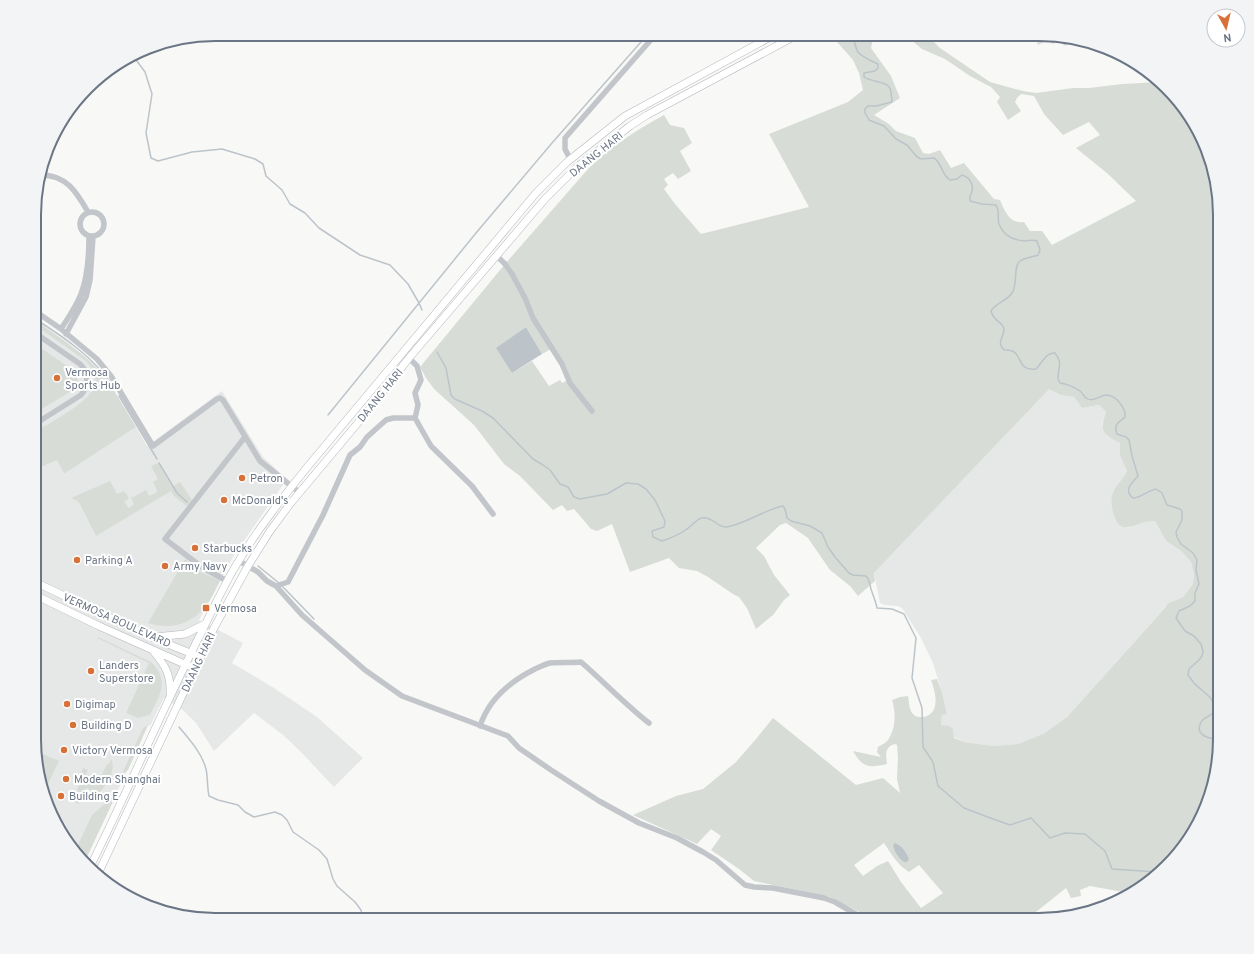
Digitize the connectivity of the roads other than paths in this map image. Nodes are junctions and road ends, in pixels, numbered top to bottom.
1 (650, 41) edge
2 (763, 41) edge
3 (786, 41) edge
4 (570, 159) junction
5 (46, 175) edge
6 (88, 212) junction
7 (91, 236) junction
8 (497, 256) junction
9 (41, 315) edge
10 (61, 329) junction
11 (66, 334) junction
12 (41, 337) edge
13 (410, 358) junction
14 (592, 411) dead end
15 (415, 418) junction
16 (41, 420) edge
17 (245, 437) junction
18 (292, 486) junction
19 (300, 492) junction
20 (493, 514) dead end
21 (239, 561) junction
22 (248, 566) junction
23 (227, 581) junction
24 (41, 585) edge
25 (276, 586) junction
26 (41, 598) edge
27 (205, 624) junction
28 (153, 638) junction
29 (153, 650) junction
30 (191, 653) junction
31 (200, 657) junction
32 (186, 664) junction
33 (195, 668) junction
34 (170, 695) junction
35 (649, 723) dead end
36 (480, 726) junction
37 (92, 862) edge
38 (100, 870) edge
39 (854, 913) edge

1 - 4 street
2 - 4 main road, DAANG HARI
3 - 8 main road, DAANG HARI
4 - 18 main road, DAANG HARI
5 - 6 street
6 - 7 street
6 - 7 street
7 - 10 street
7 - 11 street
8 - 13 main road, DAANG HARI
8 - 14 street
9 - 10 street
10 - 11 street
11 - 17 street
12 - 16 street
13 - 15 street
13 - 19 main road, DAANG HARI
15 - 20 street
15 - 25 street
17 - 18 street
17 - 23 street
18 - 19 street
18 - 21 main road, DAANG HARI
19 - 22 main road, DAANG HARI
21 - 22 street
21 - 23 main road, DAANG HARI
22 - 25 street
22 - 31 main road, DAANG HARI
23 - 27 main road, DAANG HARI
24 - 28 main road, VERMOSA BOULEVARD
25 - 36 street
26 - 29 main road, VERMOSA BOULEVARD
27 - 28 main road
27 - 30 main road, DAANG HARI
28 - 30 main road, VERMOSA BOULEVARD
29 - 32 main road, VERMOSA BOULEVARD
29 - 34 main road
30 - 31 main road, VERMOSA BOULEVARD
30 - 32 main road, DAANG HARI
31 - 33 main road, DAANG HARI
32 - 33 main road, VERMOSA BOULEVARD
32 - 34 main road, DAANG HARI
33 - 38 main road, DAANG HARI
34 - 37 main road, DAANG HARI
35 - 36 street
36 - 39 street

